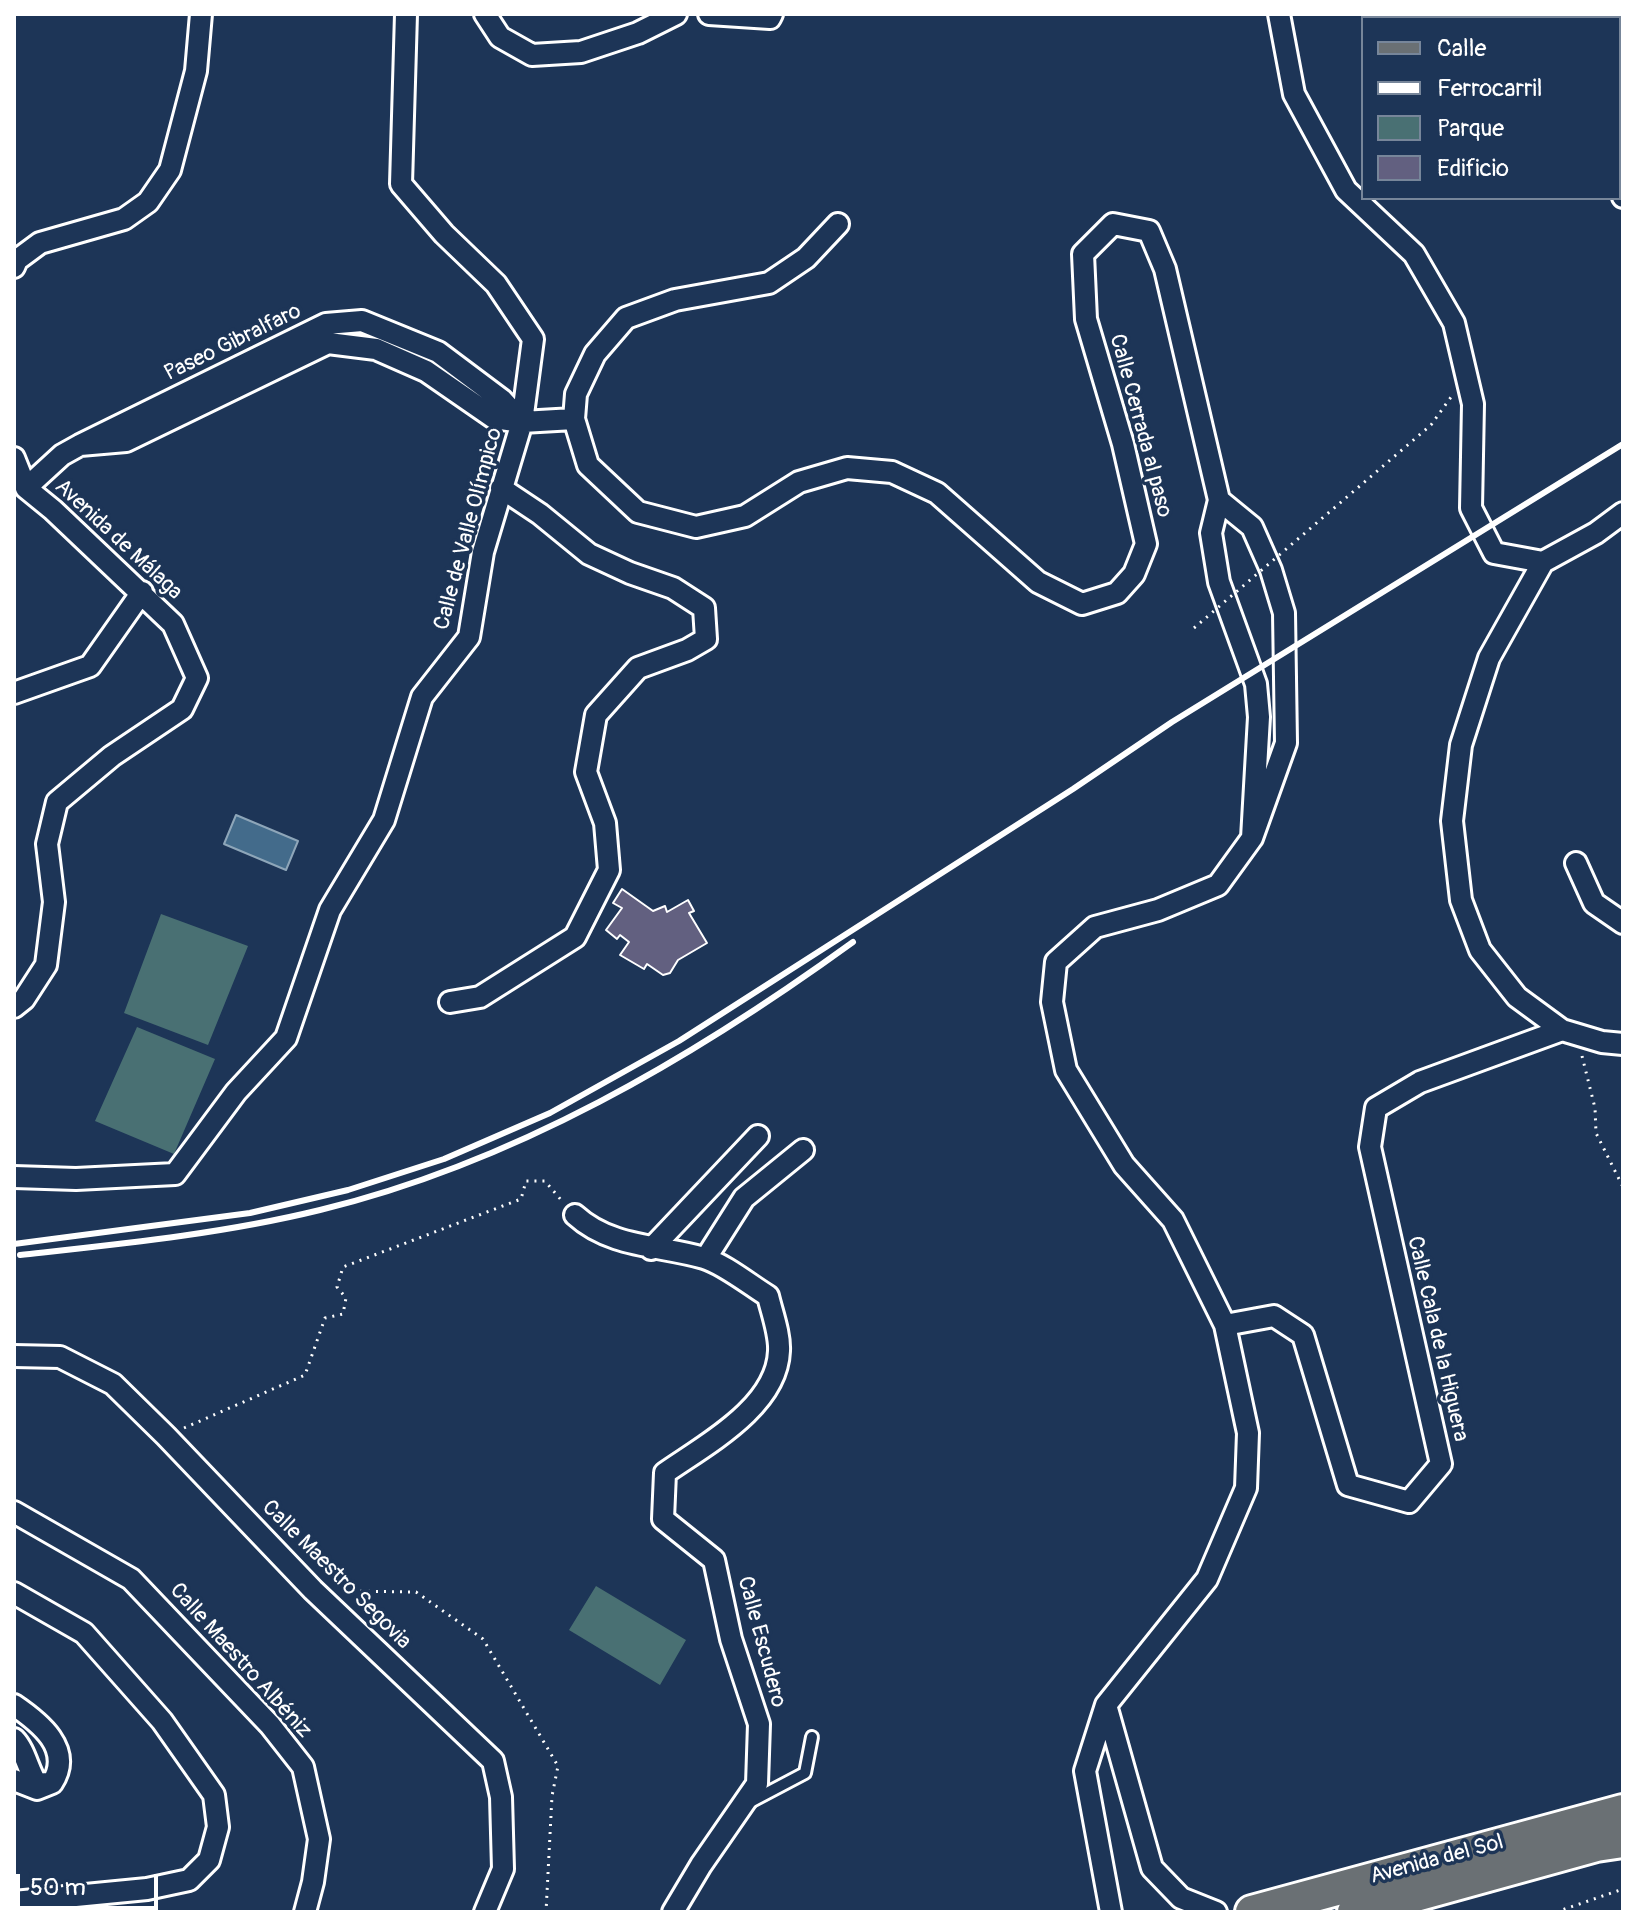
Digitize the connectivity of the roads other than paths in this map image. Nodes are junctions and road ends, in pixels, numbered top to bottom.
1 (201, 14) edge
2 (406, 14) edge
3 (485, 14) edge
4 (676, 14) edge
5 (709, 14) edge
6 (772, 14) edge
7 (1279, 14) edge
8 (1623, 184) edge
9 (1623, 197) edge
10 (838, 224) dead end
11 (14, 267) edge
12 (574, 419) junction
13 (522, 422) junction
14 (14, 458) edge
15 (26, 488) junction
16 (501, 488) junction
17 (1219, 500) junction
18 (1623, 513) edge
19 (1543, 562) junction
20 (142, 592) junction
21 (14, 693) edge
22 (1252, 838) junction
23 (1576, 863) dead end
24 (1623, 923) edge
25 (450, 1002) dead end
26 (14, 1007) edge
27 (1562, 1030) junction
28 (1623, 1044) edge
29 (758, 1136) dead end
30 (803, 1150) dead end
31 (14, 1177) edge
32 (575, 1215) road end
33 (651, 1249) junction
34 (706, 1258) junction
35 (1225, 1325) junction
36 (14, 1356) edge
37 (14, 1512) edge
38 (14, 1593) edge
39 (14, 1705) edge
40 (1106, 1705) junction
41 (812, 1737) dead end
42 (14, 1739) edge
43 (14, 1780) edge
44 (52, 1783) junction
45 (741, 1806) junction
46 (1623, 1811) edge
47 (1614, 1844) edge
48 (14, 1902) edge
49 (305, 1912) edge
50 (485, 1912) edge
51 (673, 1912) edge
52 (1111, 1912) edge
53 (1216, 1912) edge
54 (1252, 1912) edge
55 (1354, 1912) edge

1 - 11 street
2 - 13 street, Calle de Valle Olímpico
3 - 4 street
5 - 6 street
7 - 19 street
8 - 9 street
10 - 12 street
12 - 13 street, Paseo Gibralfaro
12 - 17 street, Calle Cerrada al paso
13 - 15 street, Paseo Gibralfaro
13 - 16 street, Calle de Valle Olímpico
14 - 15 street, Avenida de Málaga
15 - 20 street, Avenida de Málaga
16 - 25 street
16 - 31 street, Calle de Valle Olímpico
17 - 22 street, Calle Cerrada al paso
17 - 22 street
18 - 19 street
19 - 27 street
20 - 21 street
20 - 26 street, Avenida de Málaga
22 - 35 street
23 - 24 street
27 - 28 street
27 - 35 street, Calle Cala de la Higuera
29 - 33 street
30 - 34 street
32 - 33 street, Calle Escudero
33 - 34 street, Calle Escudero
34 - 45 street, Calle Escudero
35 - 40 street
36 - 50 street, Calle Maestro Segovia
37 - 49 street, Calle Maestro Albéniz
38 - 48 street
39 - 44 street
40 - 52 street
40 - 53 street
41 - 45 lane
42 - 44 street
43 - 44 street
45 - 51 street
46 - 54 main road, Avenida del Sol
47 - 55 main road, Avenida del Sol

